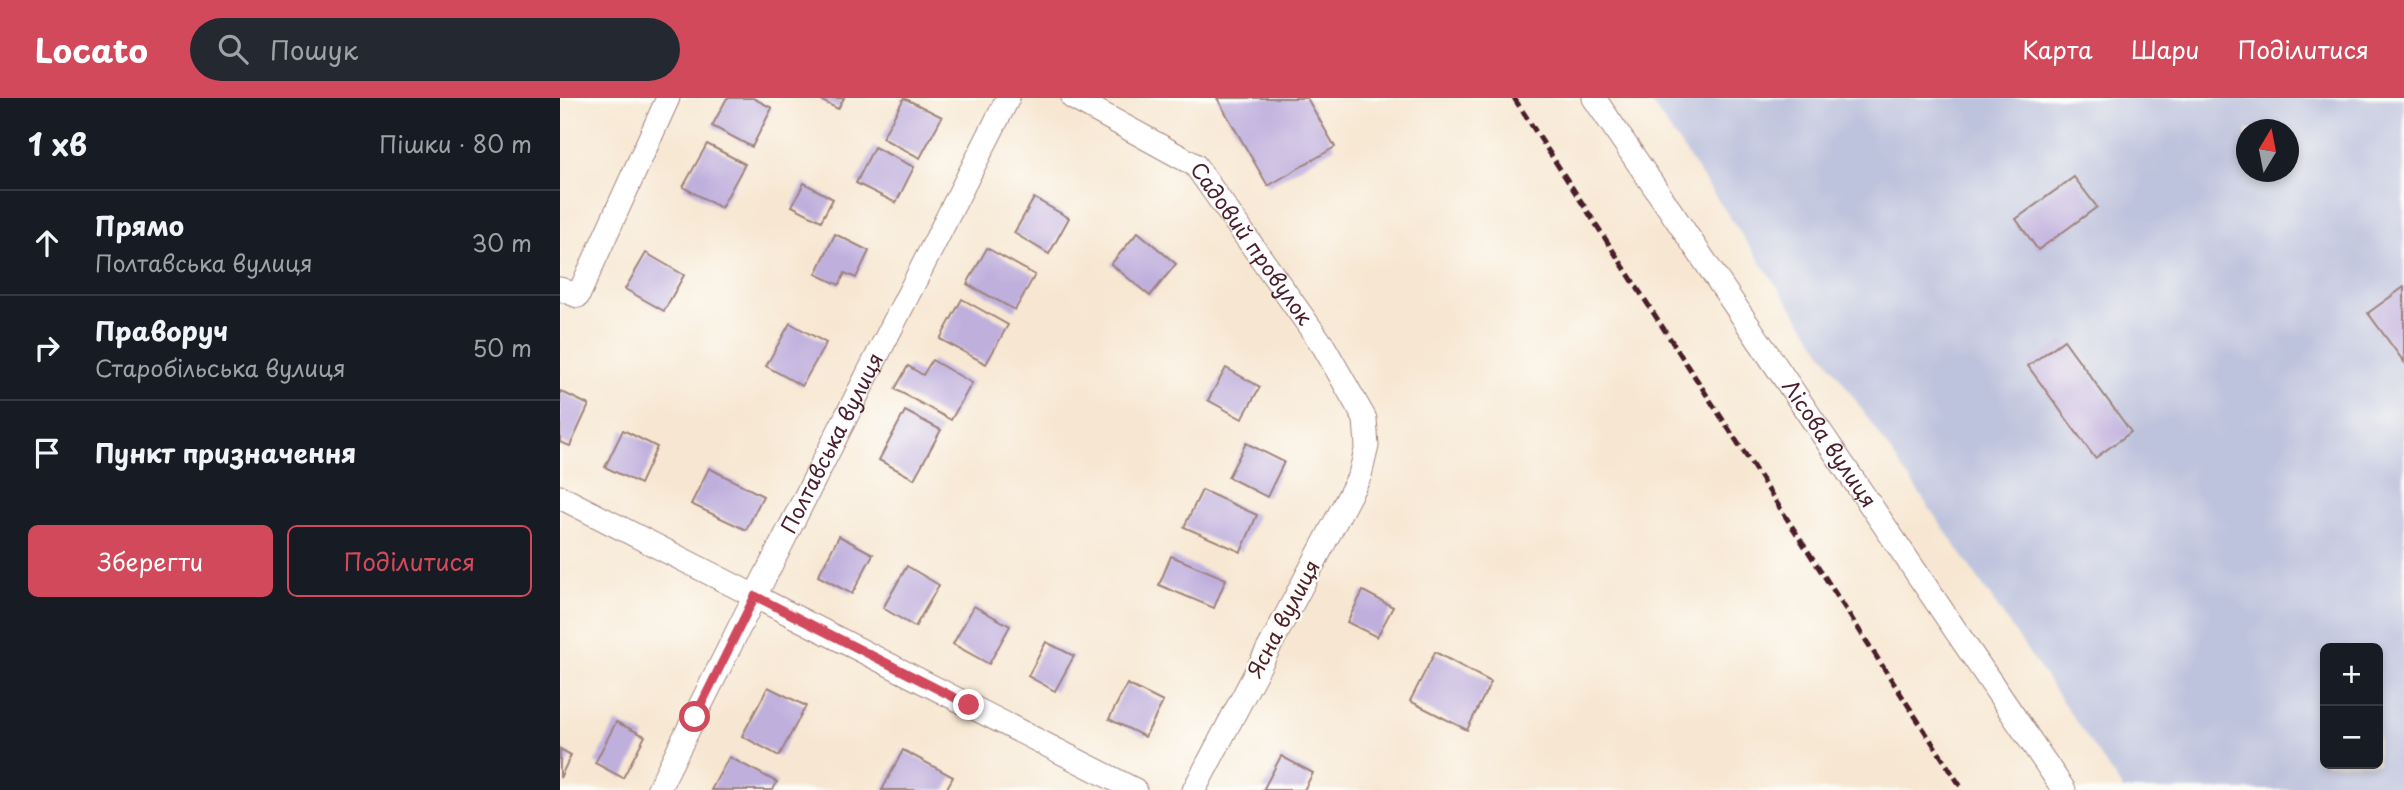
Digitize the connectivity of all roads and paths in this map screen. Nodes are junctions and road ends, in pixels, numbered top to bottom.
1 (668, 98) edge
2 (1008, 98) edge
3 (1073, 98) edge
4 (1594, 98) edge
5 (560, 289) edge
6 (1367, 446) joint
7 (560, 497) edge
8 (755, 596) junction
9 (659, 790) edge
10 (1135, 790) edge
11 (1194, 790) edge
12 (2064, 790) edge

1 - 5 street
2 - 8 street, Полтавська вулиця
3 - 6 street, Садовий провулок
4 - 12 street, Лісова вулиця
6 - 11 street, Ясна вулиця
7 - 8 street
8 - 9 street, Полтавська вулиця
8 - 10 street

